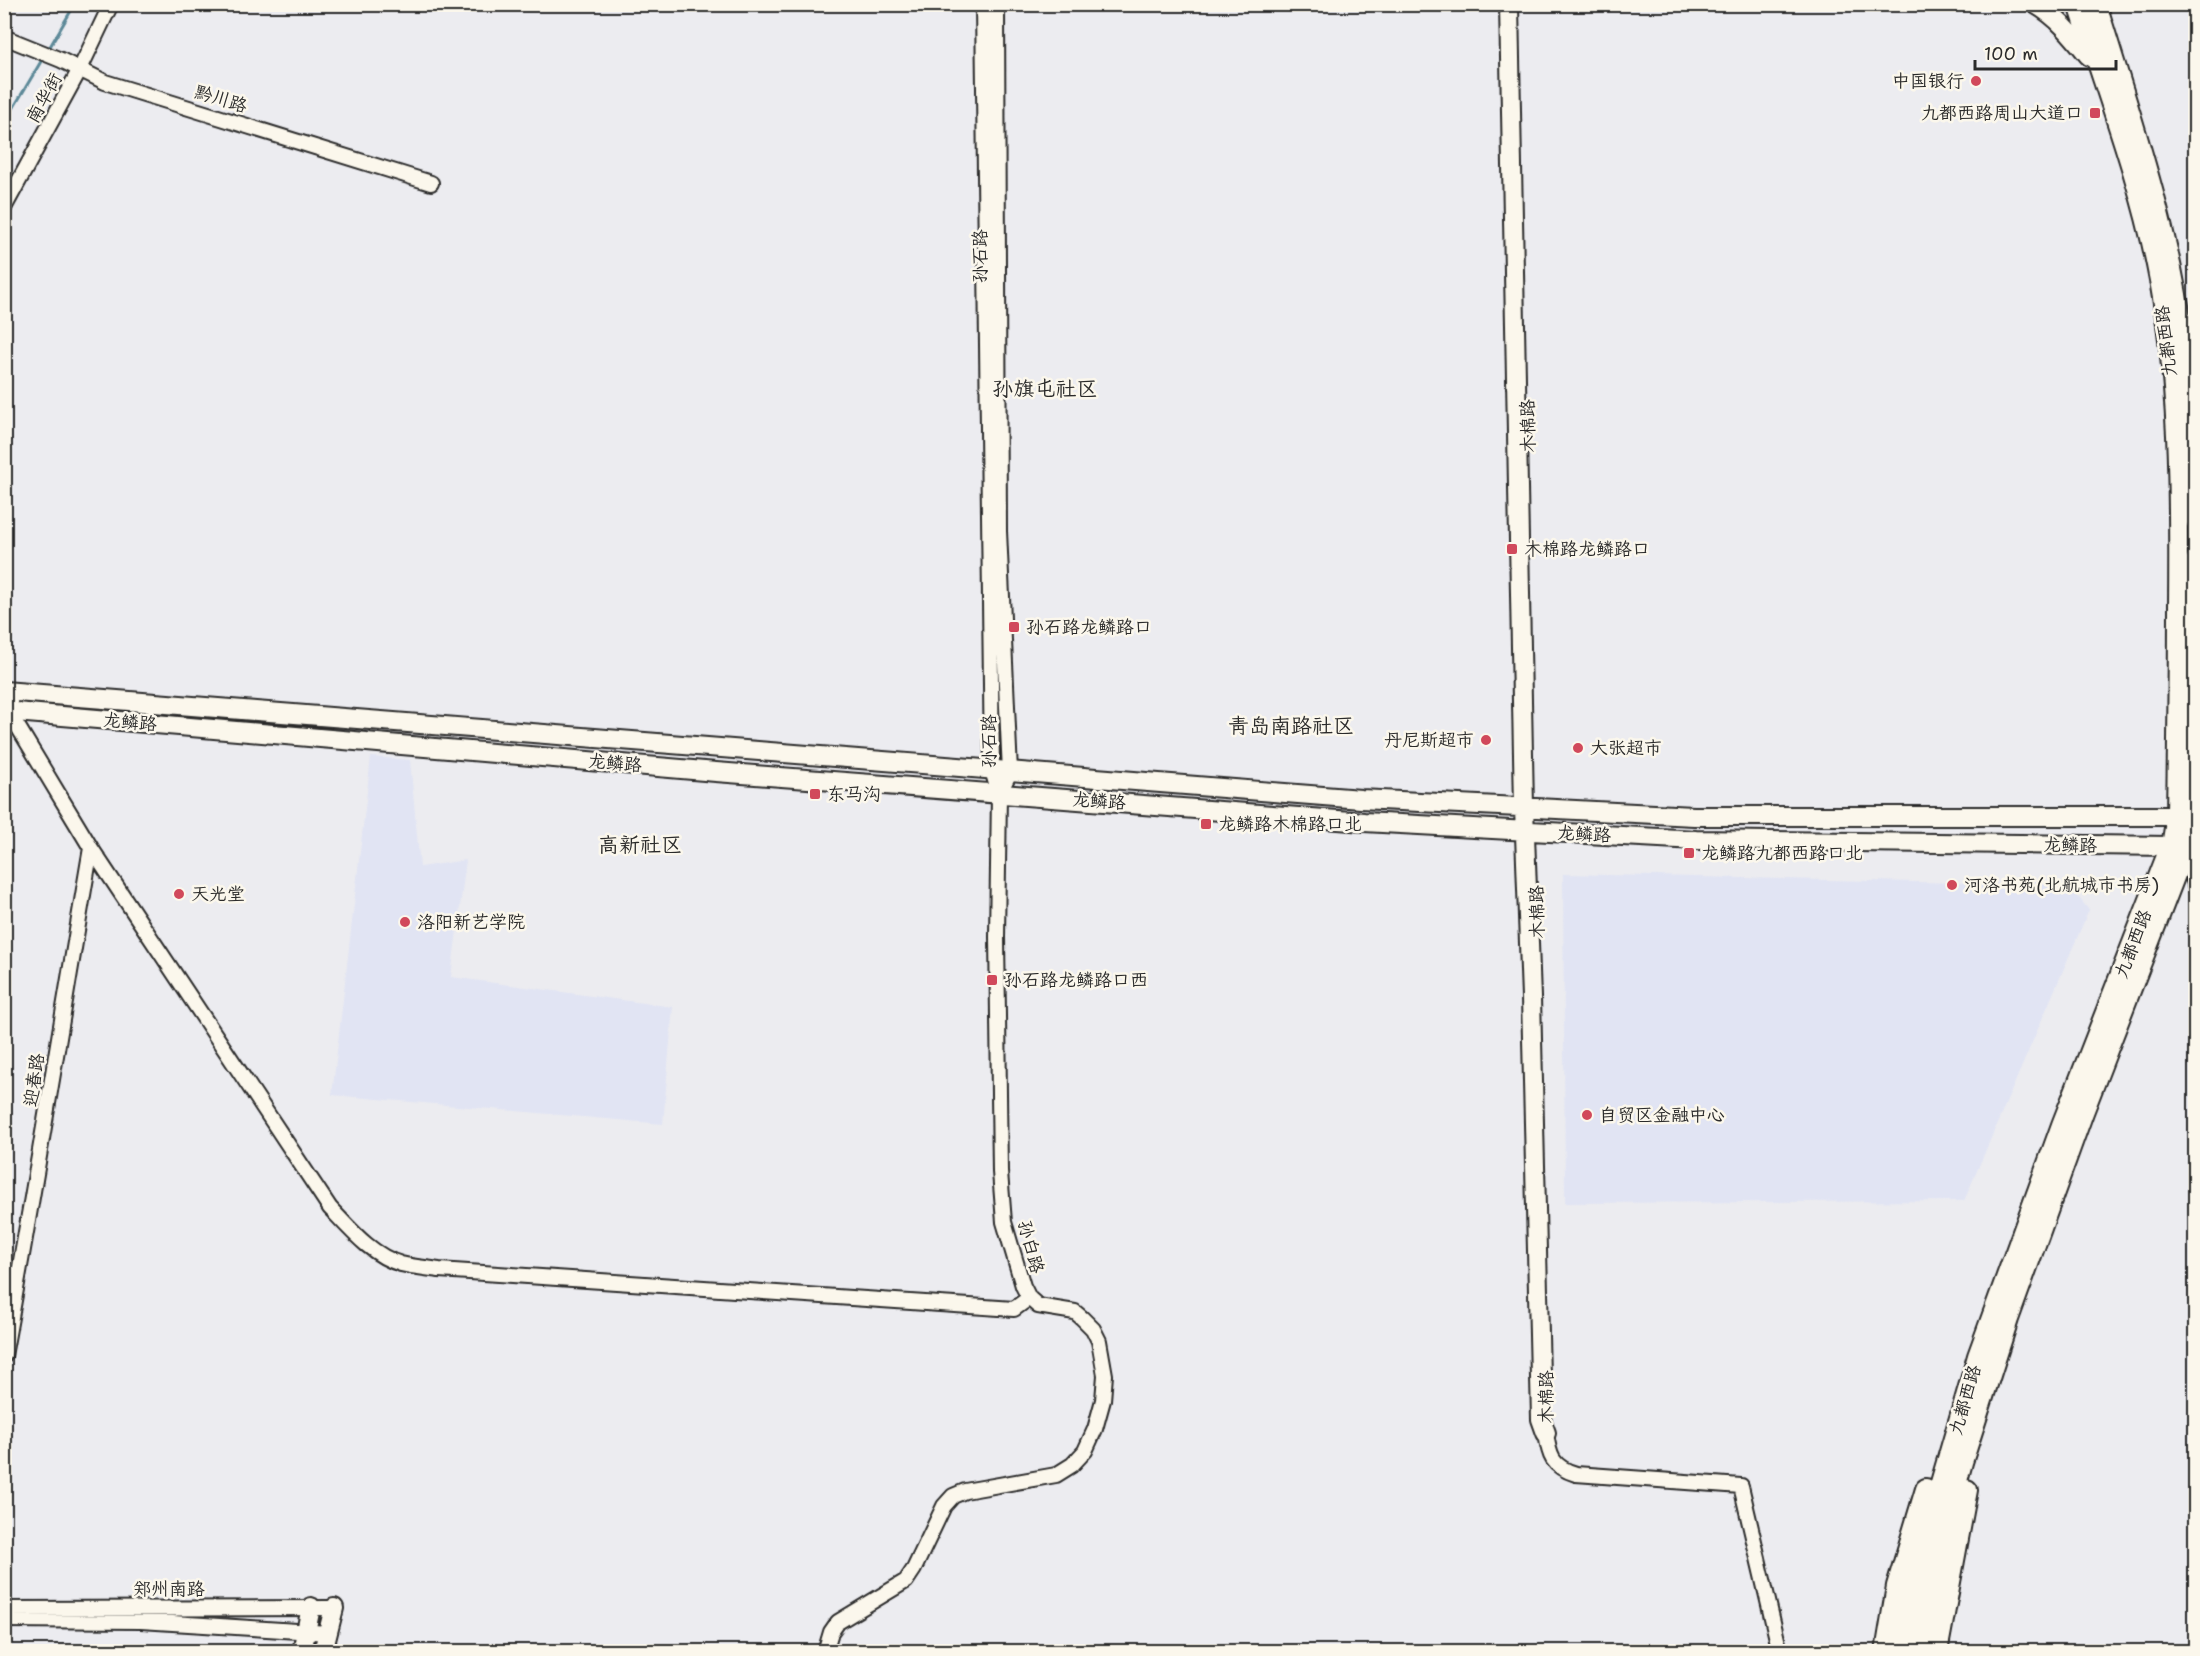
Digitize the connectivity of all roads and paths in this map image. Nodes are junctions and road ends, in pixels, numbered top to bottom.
1 (111, 4) edge
2 (983, 4) edge
3 (997, 4) edge
4 (1509, 4) edge
5 (1520, 4) edge
6 (2035, 4) edge
7 (2078, 4) edge
8 (2097, 4) edge
9 (4, 37) edge
10 (2097, 66) junction
11 (80, 69) junction
12 (431, 183) dead end
13 (4, 208) edge
14 (2196, 522) edge
15 (2196, 559) edge
16 (8, 692) edge
17 (7, 712) edge
18 (1001, 771) junction
19 (999, 794) junction
20 (1530, 808) junction
21 (2188, 817) edge
22 (1530, 831) junction
23 (2184, 845) edge
24 (92, 848) junction
25 (2196, 888) edge
26 (57, 1047) junction
27 (1029, 1298) junction
28 (4, 1319) edge
29 (4, 1356) edge
30 (1546, 1433) joint
31 (1922, 1592) junction
32 (311, 1607) junction
33 (334, 1608) joint
34 (4, 1609) edge
35 (4, 1620) edge
36 (306, 1632) junction
37 (328, 1633) junction
38 (302, 1652) edge
39 (323, 1652) edge
40 (825, 1652) edge
41 (1780, 1652) edge
42 (1886, 1652) edge
43 (1904, 1652) edge
44 (1919, 1652) edge
45 (1937, 1652) edge

1 - 11 street, 南华街
2 - 18 street, 孙石路
3 - 18 street, 孙石路
4 - 20 main road, 木棉路
5 - 20 main road, 木棉路
6 - 10 main road
7 - 10 main road, 九都西路
8 - 14 main road, 九都西路
9 - 11 street, 黔川路
10 - 21 main road, 九都西路
11 - 12 street, 黔川路
11 - 13 street, 南华街
15 - 21 main road, 九都西路
16 - 17 street
16 - 18 main road, 龙鳞路
17 - 19 main road, 龙鳞路
17 - 24 street
18 - 19 street, 孙石路
18 - 20 main road, 龙鳞路
19 - 22 main road, 龙鳞路
19 - 27 street, 孙白路
20 - 21 main road, 龙鳞路
20 - 22 main road, 木棉路
21 - 23 main road, 九都西路
22 - 23 main road, 龙鳞路
22 - 30 main road, 木棉路
23 - 25 street
23 - 31 highway, 九都西路
23 - 31 highway, 九都西路
24 - 26 street
24 - 27 street
26 - 28 street, 迎春路
26 - 29 street, 迎春路
27 - 40 street, 孙白路
30 - 41 street
31 - 42 highway
31 - 43 highway, 九都西路
31 - 44 highway
31 - 45 highway
32 - 33 street, 郑州南路
32 - 34 street, 郑州南路
32 - 36 main road
33 - 37 main road
35 - 36 street, 郑州南路
36 - 37 street, 郑州南路
36 - 38 main road
37 - 39 main road

